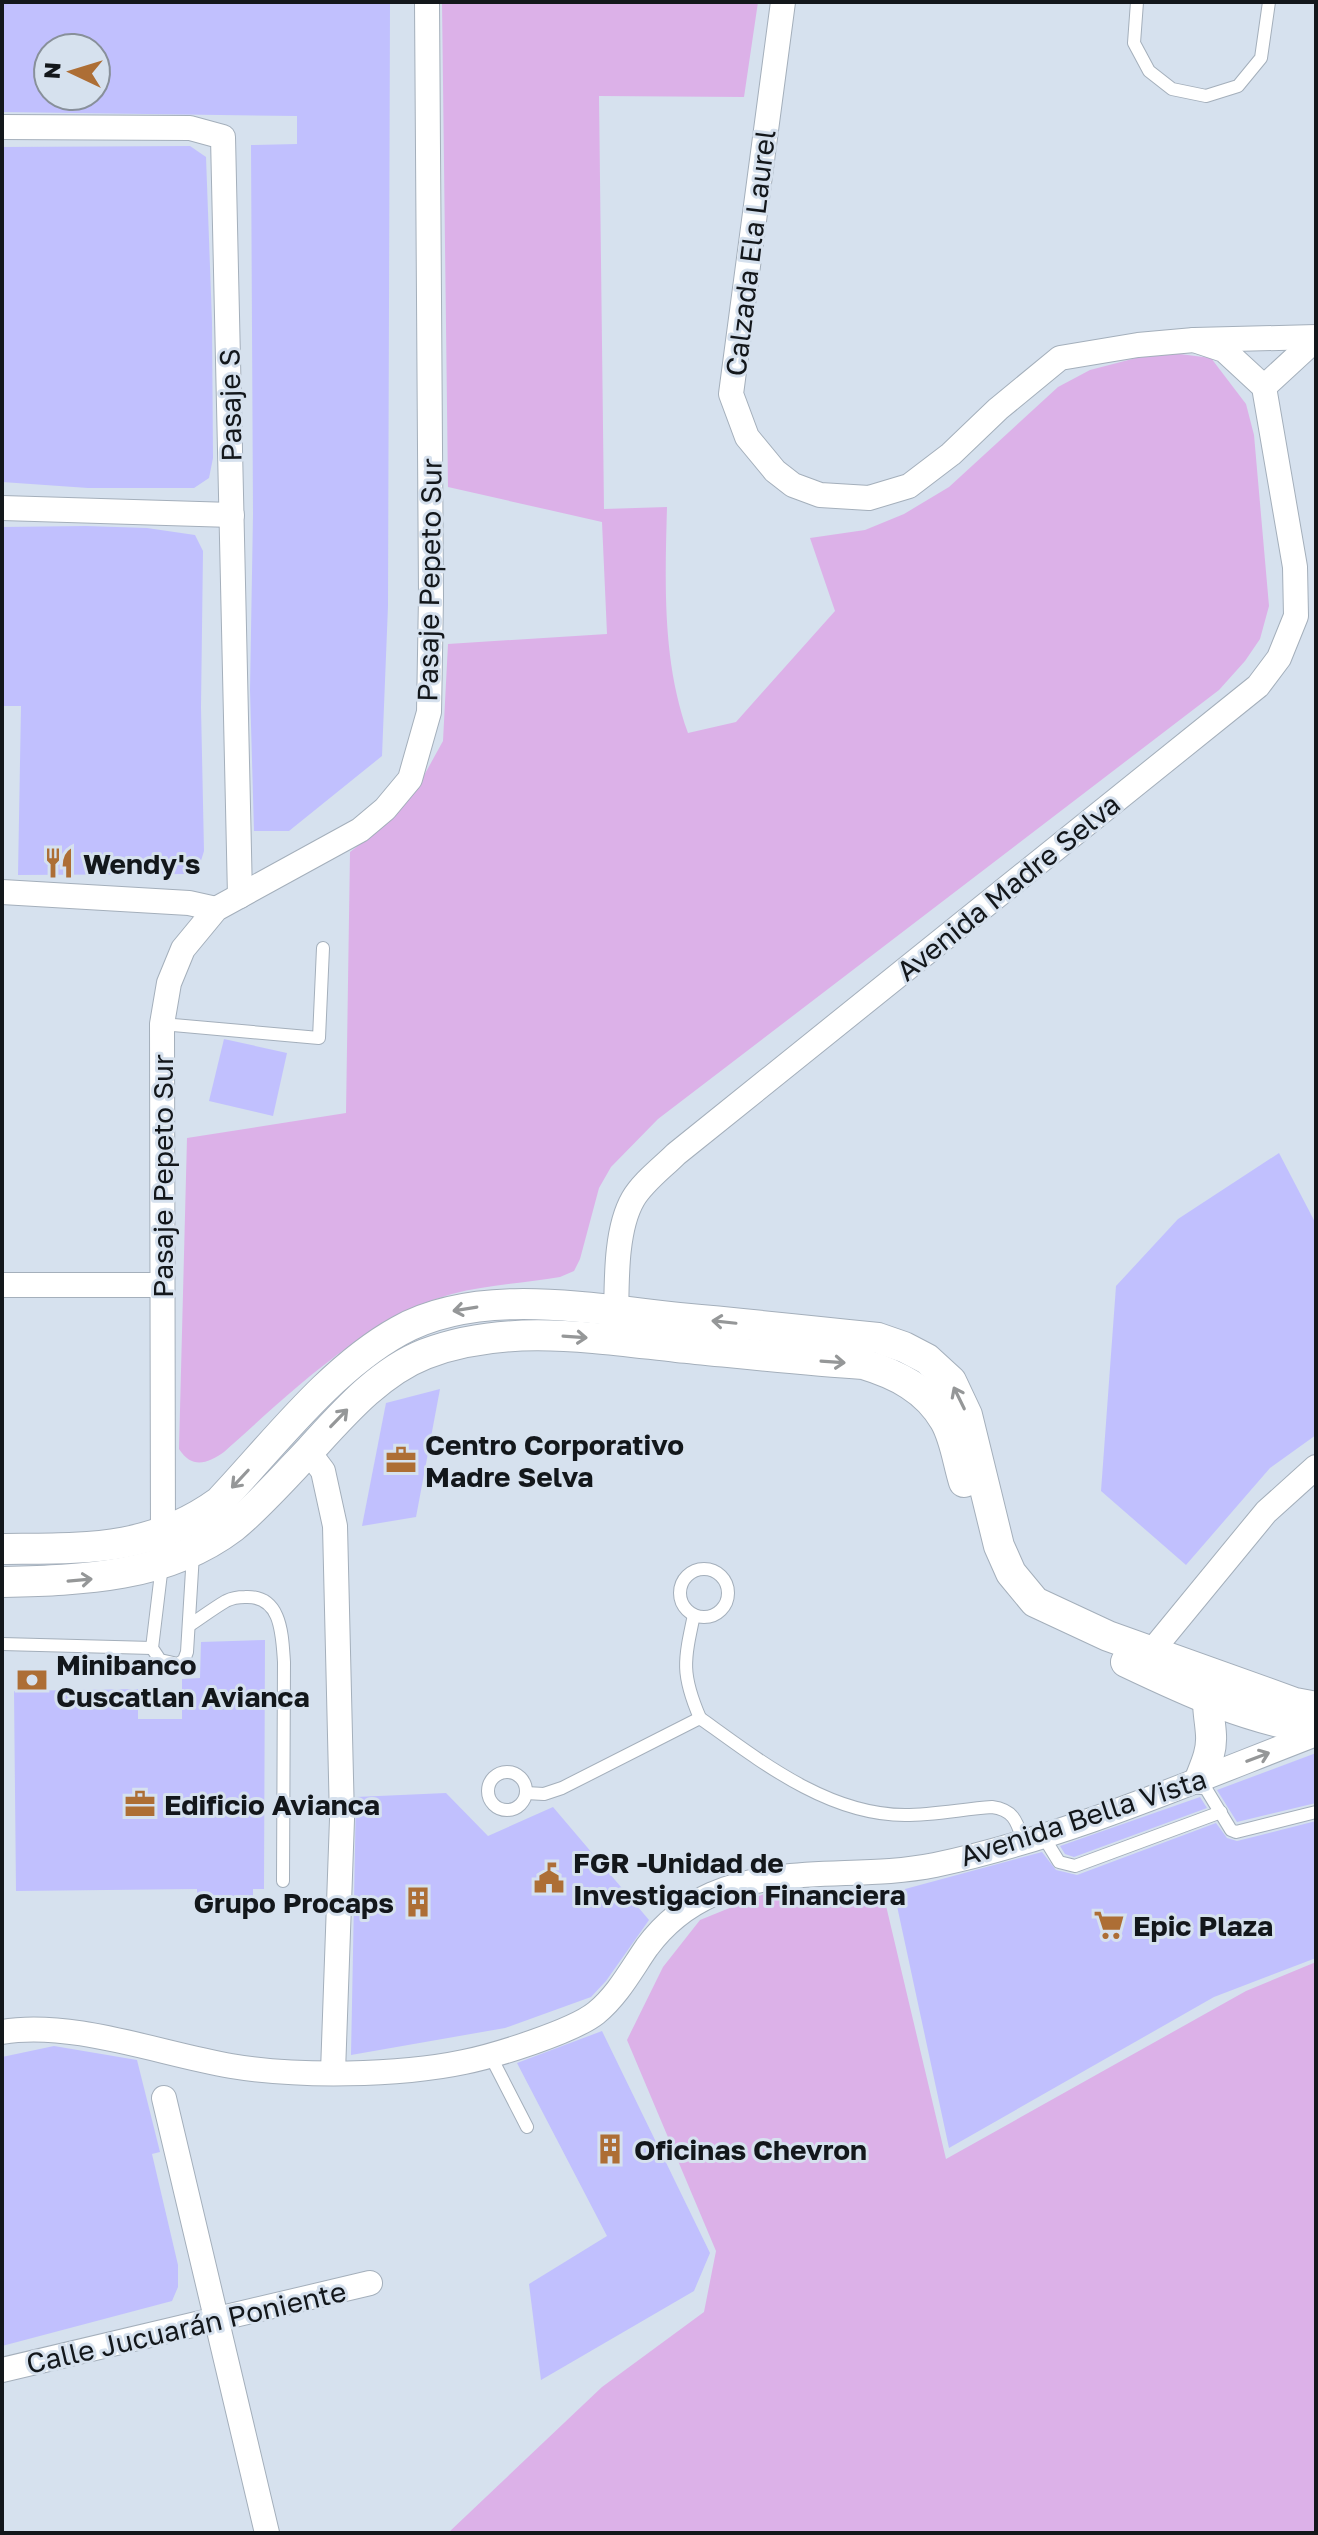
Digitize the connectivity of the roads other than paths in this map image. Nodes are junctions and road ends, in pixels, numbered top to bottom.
1 (427, 2) edge
2 (783, 2) edge
3 (1137, 2) edge
4 (1269, 2) edge
5 (2, 127) edge
6 (1316, 338) edge
7 (1194, 340) junction
8 (1264, 387) junction
9 (2, 508) edge
10 (232, 515) junction
11 (2, 892) edge
12 (240, 896) junction
13 (216, 909) junction
14 (323, 948) dead end
15 (162, 1024) junction
16 (2, 1285) edge
17 (162, 1285) junction
18 (616, 1326) junction
19 (308, 1451) junction
20 (1316, 1467) edge
21 (163, 1547) junction
22 (2, 1549) edge
23 (193, 1549) junction
24 (2, 1582) edge
25 (694, 1615) dead end
26 (190, 1625) junction
27 (2, 1644) edge
28 (152, 1648) junction
29 (1147, 1662) junction
30 (1210, 1687) junction
31 (1316, 1707) edge
32 (700, 1718) junction
33 (1316, 1732) edge
34 (1200, 1779) junction
35 (526, 1793) dead end
36 (1221, 1812) junction
37 (1316, 1812) edge
38 (1034, 1839) junction
39 (283, 1881) dead end
40 (2, 2032) edge
41 (490, 2055) junction
42 (333, 2072) junction
43 (164, 2098) dead end
44 (527, 2127) dead end
45 (370, 2283) dead end
46 (215, 2320) junction
47 (2, 2370) edge
48 (267, 2533) edge

1 - 12 street, Pasaje Pepeto Sur
2 - 7 street, Calzada Ela Laurel
3 - 4 lane
5 - 10 street, Pasaje S
6 - 7 street, Calzada Ela Laurel
6 - 8 street
7 - 8 street
8 - 18 street, Avenida Madre Selva
9 - 10 street
10 - 12 street, Pasaje S
11 - 13 street
12 - 13 street, Pasaje Pepeto Sur
13 - 15 street, Pasaje Pepeto Sur
14 - 15 lane
15 - 17 street, Pasaje Pepeto Sur
16 - 17 street
17 - 21 street, Pasaje Pepeto Sur
19 -> 18 street
18 -> 21 street
18 - 29 street
19 - 23 street
19 - 42 street
20 - 29 street
21 - 22 street
21 - 23 street
24 -> 21 street
21 - 28 lane
23 - 26 lane
25 - 32 lane
26 - 28 lane
26 - 39 lane
27 - 28 lane
29 - 30 street
30 - 31 street
30 - 33 street
30 - 34 street
32 - 35 lane
32 - 38 lane
34 -> 33 street, Avenida Bella Vista
34 - 36 lane
34 - 38 street, Avenida Bella Vista
36 - 37 lane
36 - 38 lane
38 - 41 street, Avenida Bella Vista
40 - 42 street, Avenida Bella Vista
41 - 42 street, Avenida Bella Vista
41 - 44 lane
43 - 46 street
45 - 46 street, Calle Jucuarán Poniente
46 - 47 street, Calle Jucuarán Poniente
46 - 48 street

